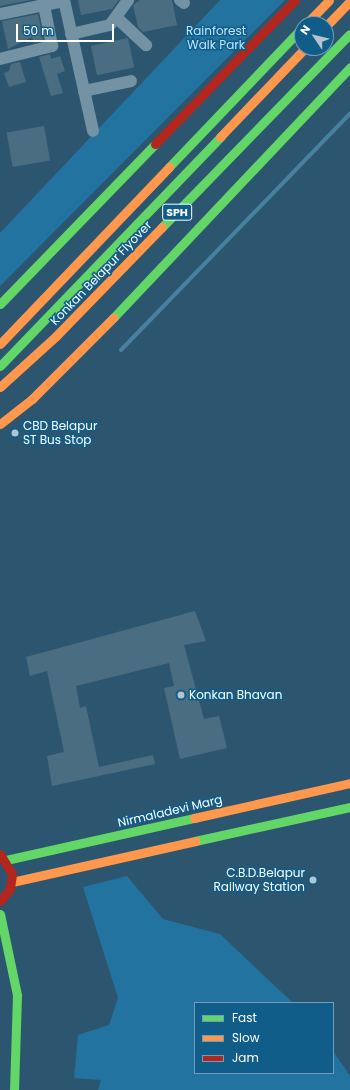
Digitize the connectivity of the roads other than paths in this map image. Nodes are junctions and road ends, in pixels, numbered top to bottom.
1 (64, 0) edge
2 (128, 0) edge
3 (294, 0) edge
4 (329, 0) edge
5 (350, 1) edge
6 (43, 2) edge
7 (0, 14) edge
8 (314, 16) edge
9 (117, 18) junction
10 (334, 18) edge
11 (71, 34) junction
12 (350, 34) edge
13 (294, 36) edge
14 (146, 45) dead end
15 (297, 56) edge
16 (0, 59) edge
17 (350, 67) edge
18 (131, 81) dead end
19 (84, 91) junction
20 (93, 132) dead end
21 (0, 304) edge
22 (0, 344) edge
23 (0, 366) edge
24 (0, 387) edge
25 (0, 424) edge
26 (350, 783) edge
27 (347, 808) edge
28 (3, 857) edge
29 (12, 882) junction
30 (0, 901) edge
31 (0, 914) edge
32 (14, 1090) edge

1 - 6 street
1 - 11 street
2 - 9 street
3 - 21 main road
4 - 8 main road
5 - 10 main road
6 - 7 street
6 - 16 street
9 - 11 street
9 - 14 street
11 - 19 street
12 - 24 main road, Konkan Belapur Flyover / SPH
13 - 22 main road
15 - 23 main road
17 - 25 main road
18 - 19 street
19 - 20 street
26 - 28 main road, Nirmaladevi Marg
27 - 29 main road
28 - 29 main road
29 - 30 main road
31 - 32 main road

